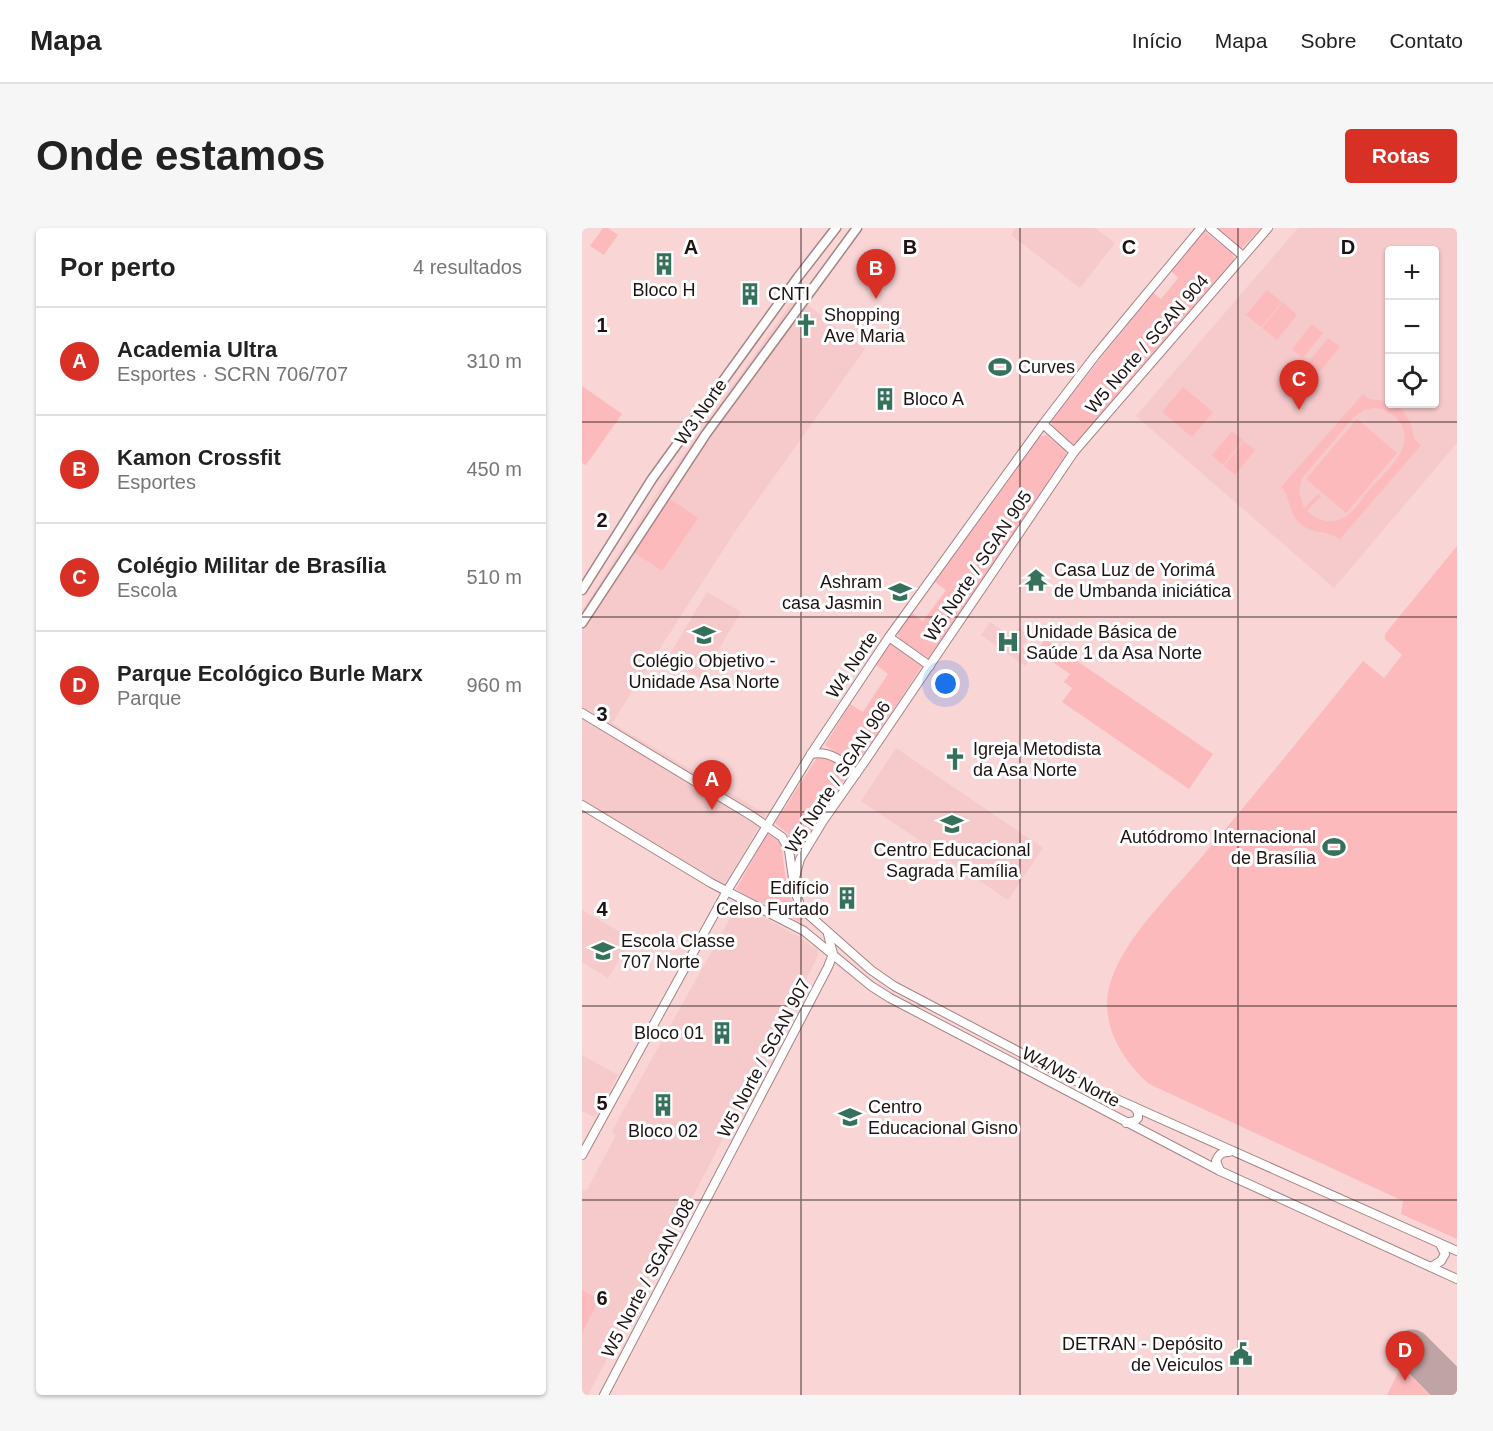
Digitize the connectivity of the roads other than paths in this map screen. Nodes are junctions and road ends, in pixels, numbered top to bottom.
1 (836, 228) edge
2 (857, 228) edge
3 (1201, 228) edge
4 (1210, 228) edge
5 (1268, 228) edge
6 (1243, 256) junction
7 (758, 331) junction
8 (759, 361) junction
9 (1043, 424) junction
10 (1074, 452) junction
11 (582, 590) edge
12 (582, 623) edge
13 (889, 637) junction
14 (930, 666) junction
15 (907, 697) joint
16 (582, 713) edge
17 (811, 754) junction
18 (856, 774) junction
19 (582, 805) edge
20 (767, 826) junction
21 (794, 885) junction
22 (727, 891) junction
23 (805, 913) junction
24 (788, 923) junction
25 (828, 933) junction
26 (833, 954) junction
27 (1134, 1107) junction
28 (1126, 1123) junction
29 (1231, 1152) junction
30 (582, 1155) edge
31 (1220, 1171) junction
32 (719, 1175) joint
33 (1439, 1243) junction
34 (1457, 1251) edge
35 (1431, 1267) junction
36 (1457, 1279) edge
37 (604, 1395) edge

1 - 7 main road, W3 Norte
2 - 8 main road, W3 Norte
3 - 9 main road, W4 Norte
4 - 6 main road
5 - 6 main road, W5 Norte / SGAN 904
6 - 10 main road, W5 Norte / SGAN 904
7 - 8 main road
7 - 11 main road, W3 Norte
8 - 12 main road, W3 Norte
9 - 10 main road
9 - 13 main road, W4 Norte
10 - 14 main road, W5 Norte / SGAN 905
13 - 14 main road
13 - 17 main road, W4 Norte
14 - 15 main road, W5 Norte / SGAN 905
15 - 18 main road, W5 Norte / SGAN 906
16 - 20 main road
17 - 18 main road
17 - 20 main road, W4 Norte
18 - 21 main road, W5 Norte / SGAN 906
19 - 22 main road, W4/W5 Norte
20 - 21 main road
20 - 22 main road, W4 Norte
21 - 23 main road
22 - 24 main road, W4/W5 Norte
22 - 30 main road, W4 Norte
23 - 24 main road
23 - 25 main road
24 - 26 main road, W4/W5 Norte
25 - 26 main road
25 - 27 main road, W4/W5 Norte
26 - 28 main road, W4/W5 Norte
26 - 32 main road, W5 Norte / SGAN 907
27 - 28 main road
27 - 29 main road, W4/W5 Norte
28 - 31 main road, W4/W5 Norte
29 - 31 main road
29 - 33 main road, W4/W5 Norte
31 - 35 main road, W4/W5 Norte
32 - 37 main road, W5 Norte / SGAN 908
33 - 34 main road, W4/W5 Norte
33 - 35 main road
35 - 36 main road, W4/W5 Norte

